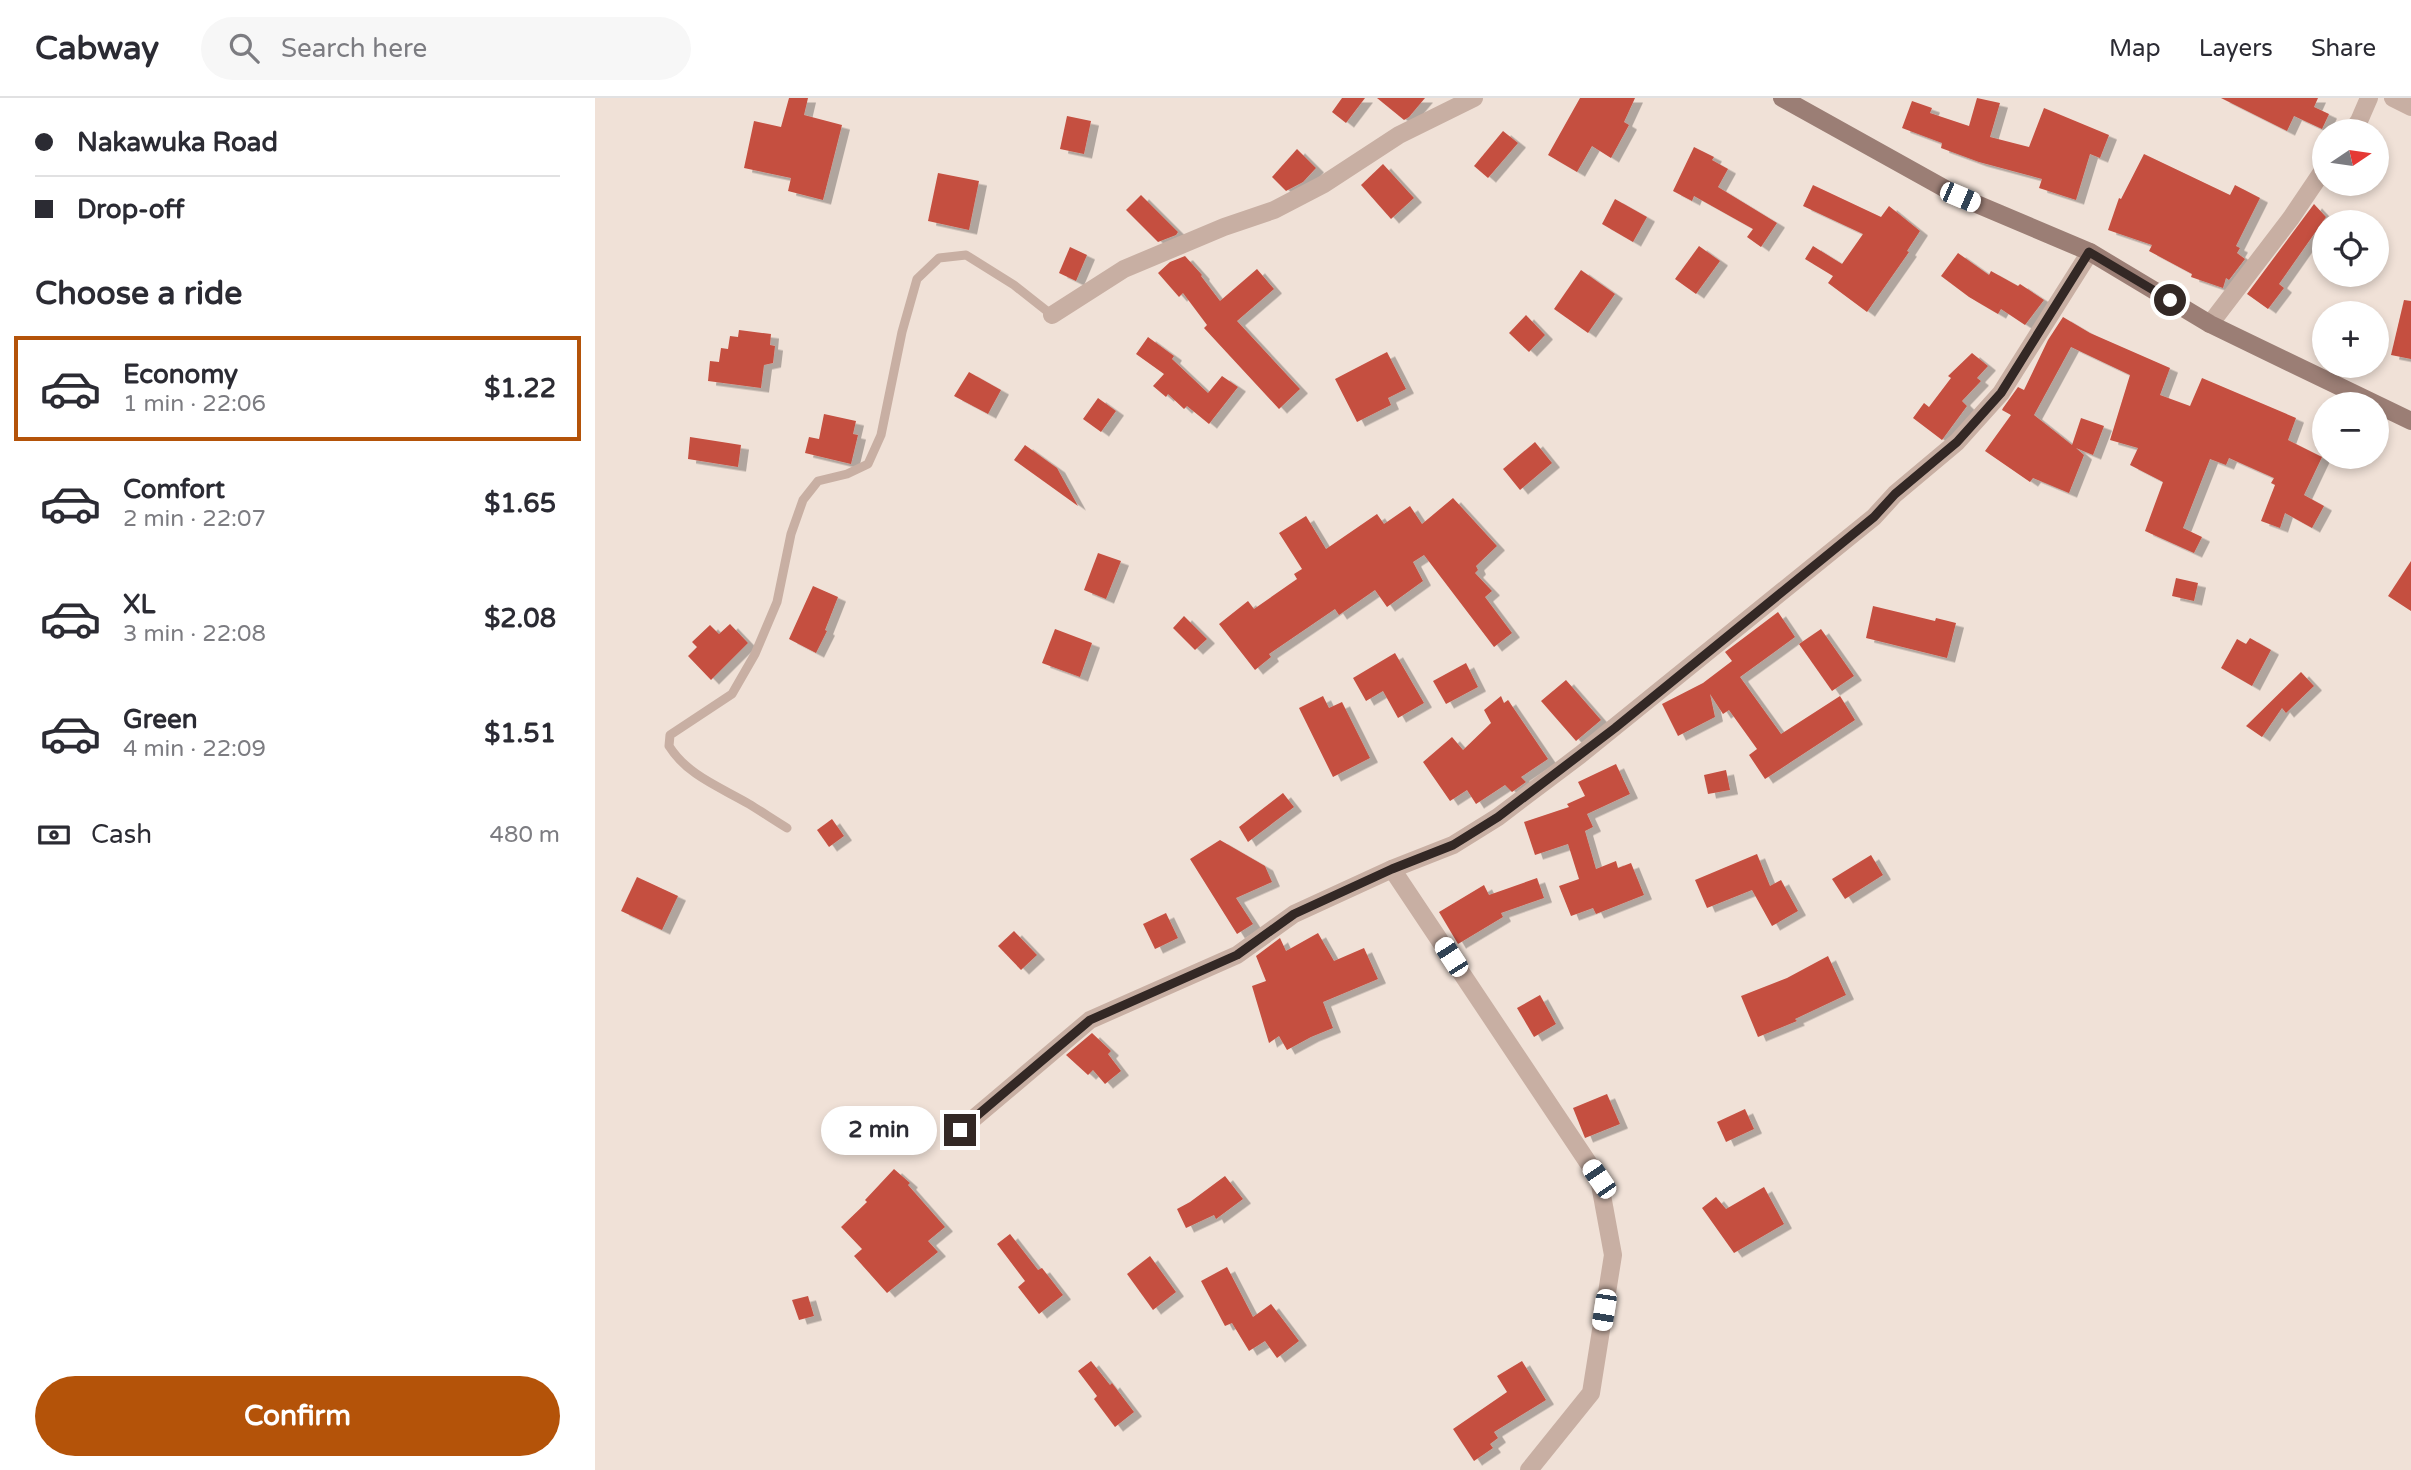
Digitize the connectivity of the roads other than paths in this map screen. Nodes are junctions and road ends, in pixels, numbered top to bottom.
1 (1474, 98) edge
2 (1782, 98) edge
3 (2369, 98) edge
4 (2393, 98) edge
5 (2411, 107) edge
6 (2360, 119) edge
7 (2312, 187) edge
8 (2089, 252) junction
9 (1052, 315) joint
10 (2210, 324) junction
11 (2411, 421) edge
12 (787, 828) dead end
13 (1392, 869) junction
14 (960, 1130) dead end
15 (1529, 1470) edge

1 - 9 street
2 - 8 main road
3 - 6 street
4 - 5 street
7 - 10 street
8 - 10 main road
8 - 13 street
9 - 12 lane
10 - 11 main road
13 - 14 street
13 - 15 street

